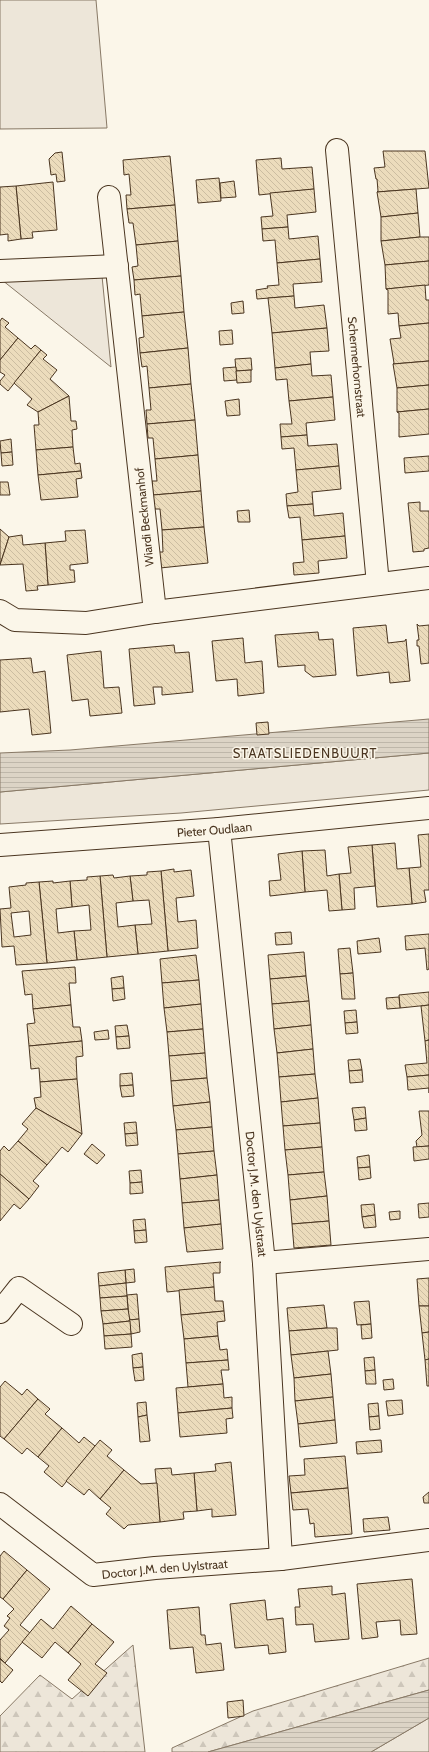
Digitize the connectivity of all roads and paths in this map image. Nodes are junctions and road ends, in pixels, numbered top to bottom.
1 (337, 150) dead end
2 (109, 197) dead end
3 (117, 266) junction
4 (0, 271) edge
5 (429, 578) edge
6 (378, 584) junction
7 (0, 611) edge
8 (155, 612) junction
9 (429, 808) edge
10 (219, 829) junction
11 (0, 845) edge
12 (429, 1249) edge
13 (264, 1262) junction
14 (0, 1312) edge
15 (71, 1324) dead end
16 (0, 1504) edge
17 (429, 1540) edge
18 (281, 1559) junction

1 - 6 street, Schermerhornstraat
2 - 3 street, Wiardi Beckmanhof
3 - 4 street
3 - 8 street, Wiardi Beckmanhof
5 - 6 street
6 - 8 street
7 - 8 street
9 - 10 street, Pieter Oudlaan
10 - 11 street, Pieter Oudlaan
10 - 13 street, Doctor J.M. den Uylstraat
12 - 13 street
13 - 18 street, Doctor J.M. den Uylstraat
14 - 15 street
16 - 18 street, Doctor J.M. den Uylstraat
17 - 18 street, Doctor J.M. den Uylstraat

